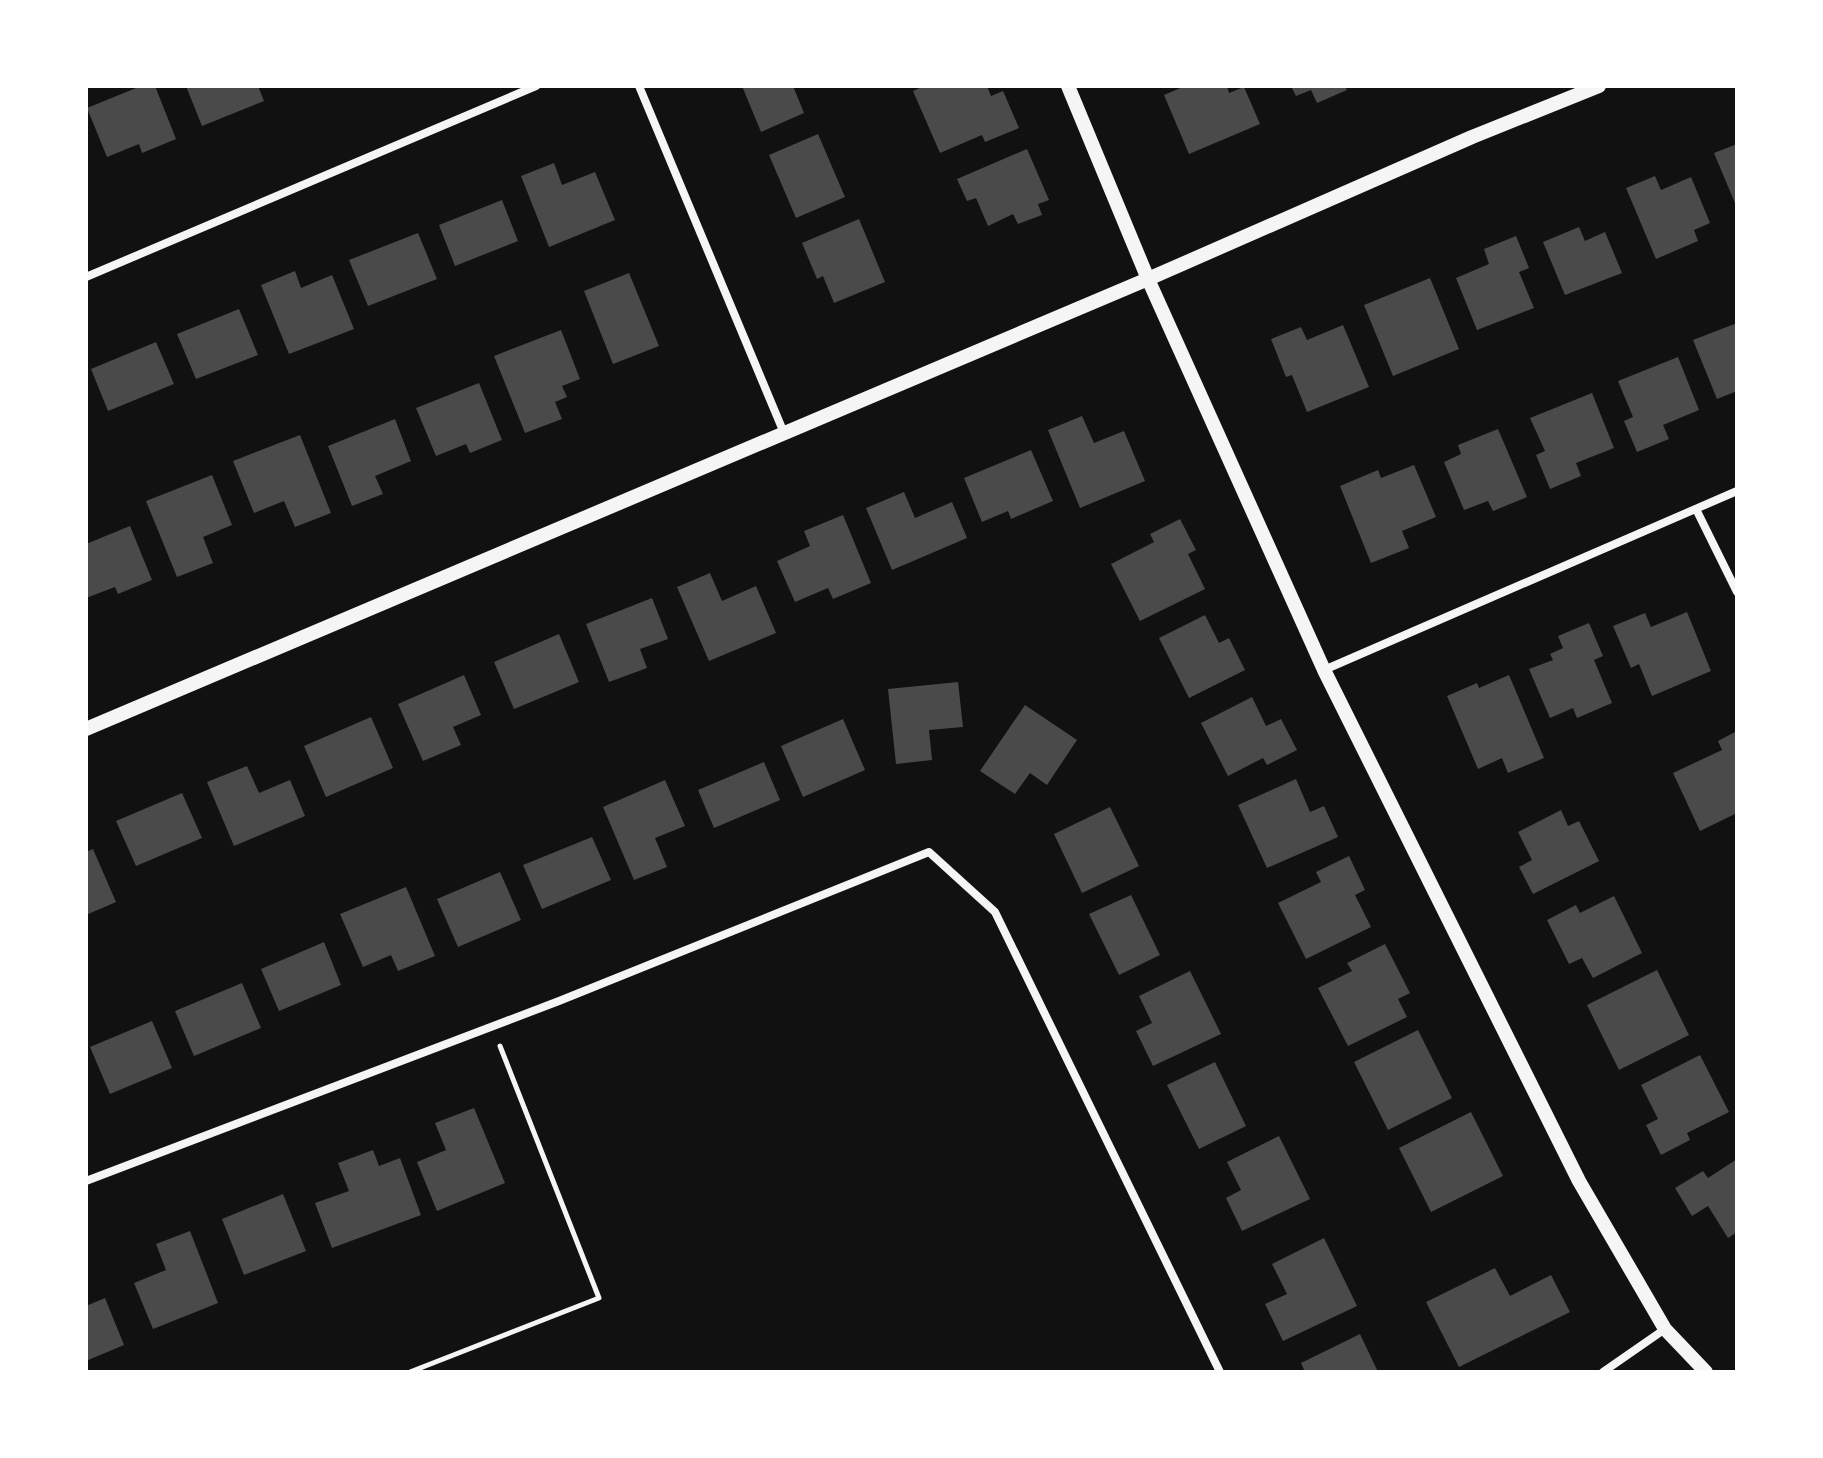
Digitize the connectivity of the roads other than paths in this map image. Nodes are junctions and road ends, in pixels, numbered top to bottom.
1 (536, 86) edge
2 (639, 86) edge
3 (1068, 86) edge
4 (1599, 86) edge
5 (86, 277) edge
6 (1148, 279) junction
7 (784, 433) junction
8 (1737, 491) edge
9 (1696, 509) junction
10 (1737, 592) edge
11 (1324, 670) junction
12 (86, 729) edge
13 (86, 1181) edge
14 (1665, 1329) junction
15 (1220, 1372) edge
16 (1603, 1372) edge
17 (1706, 1372) edge

1 - 5 street
2 - 7 street
3 - 6 street
4 - 6 street
6 - 7 street
6 - 11 street
7 - 12 street
8 - 9 street
9 - 10 street
9 - 11 street
11 - 14 street
13 - 15 street
14 - 16 street
14 - 17 street

